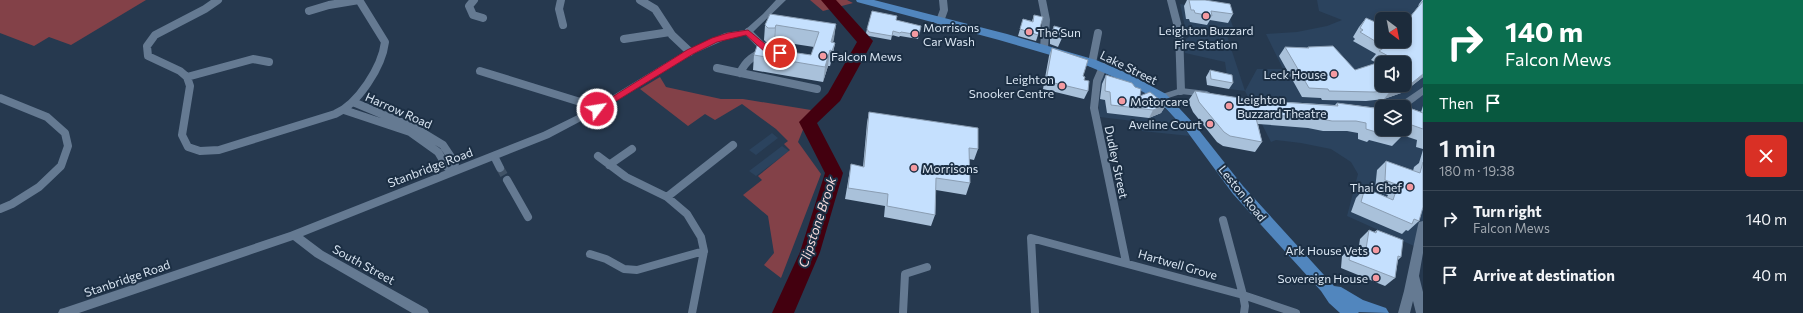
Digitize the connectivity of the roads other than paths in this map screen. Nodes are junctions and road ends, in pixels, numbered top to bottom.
1 (218, 0) edge
2 (359, 0) edge
3 (474, 0) edge
4 (561, 0) edge
5 (640, 0) edge
6 (780, 0) edge
7 (861, 0) edge
8 (943, 0) edge
9 (1042, 0) edge
10 (1171, 0) edge
11 (309, 11) dead end
12 (483, 18) dead end
13 (940, 21) junction
14 (563, 25) dead end
15 (670, 32) junction
16 (748, 32) junction
17 (1098, 33) dead end
18 (624, 39) dead end
19 (1044, 48) junction
20 (690, 52) junction
21 (269, 62) dead end
22 (1098, 65) junction
23 (717, 68) dead end
24 (480, 71) dead end
25 (740, 72) junction
26 (187, 77) junction
27 (816, 89) dead end
28 (1423, 90) edge
29 (1181, 91) junction
30 (1218, 96) edge
31 (0, 98) edge
32 (1162, 98) junction
33 (1410, 100) edge
34 (353, 102) junction
35 (597, 109) junction
36 (344, 110) junction
37 (733, 145) dead end
38 (632, 149) dead end
39 (494, 156) junction
40 (598, 156) dead end
41 (609, 165) junction
42 (500, 168) tunnel mouth
43 (454, 170) junction
44 (507, 180) tunnel mouth
45 (667, 197) junction
46 (0, 209) edge
47 (528, 217) dead end
48 (1223, 220) dead end
49 (1423, 225) edge
50 (294, 235) junction
51 (704, 251) junction
52 (590, 254) dead end
53 (1126, 262) junction
54 (927, 267) dead end
55 (1413, 276) junction
56 (1326, 287) junction
57 (1243, 295) junction
58 (86, 309) edge
59 (64, 313) edge
60 (423, 313) edge
61 (692, 313) edge
62 (903, 313) edge
63 (1035, 313) edge
64 (1244, 313) edge
65 (1296, 313) edge
66 (1351, 313) edge
67 (1382, 313) edge
68 (1404, 313) edge
69 (1422, 313) edge

1 - 26 street
2 - 11 street, Harrow Road
2 - 34 street, Harrow Road
3 - 12 street
4 - 14 street
5 - 15 street
6 - 16 street
7 - 13 main road, Lake Street
8 - 13 street
9 - 19 street
10 - 29 street
13 - 19 main road, Lake Street
15 - 18 street
15 - 20 street
16 - 20 street, Stanbridge Road
16 - 25 street
17 - 22 street, Dudley Street
19 - 22 main road, Lake Street
20 - 35 street, Stanbridge Road
21 - 26 street
22 - 32 main road, Lake Street
22 - 53 street, Dudley Street
23 - 25 street
24 - 35 street
25 - 27 street
26 - 36 street, Harrow Road
28 - 33 street
29 - 30 street, Lake Street
29 - 32 street, Lake Street
31 - 46 street
32 - 56 main road, Leston Road
34 - 36 street, Harrow Road
34 - 43 street, Harrow Road
35 - 39 street, Stanbridge Road
36 - 43 street, Harrow Road
37 - 45 street
38 - 41 street
39 - 42 street
39 - 43 street, Stanbridge Road
40 - 41 street
41 - 45 street
43 - 50 street, Stanbridge Road
44 - 47 street
45 - 51 street
48 - 57 street, Hartwell Grove
49 - 55 street
50 - 58 street, Stanbridge Road
50 - 60 street, South Street
51 - 52 street
51 - 61 street
53 - 57 street, Hartwell Grove
53 - 63 street, Hartwell Grove
54 - 62 street
55 - 68 street
55 - 69 street
56 - 66 main road, Leston Road
56 - 67 main road, Leston Road
57 - 64 street
57 - 65 street
58 - 59 street, Stanbridge Road

